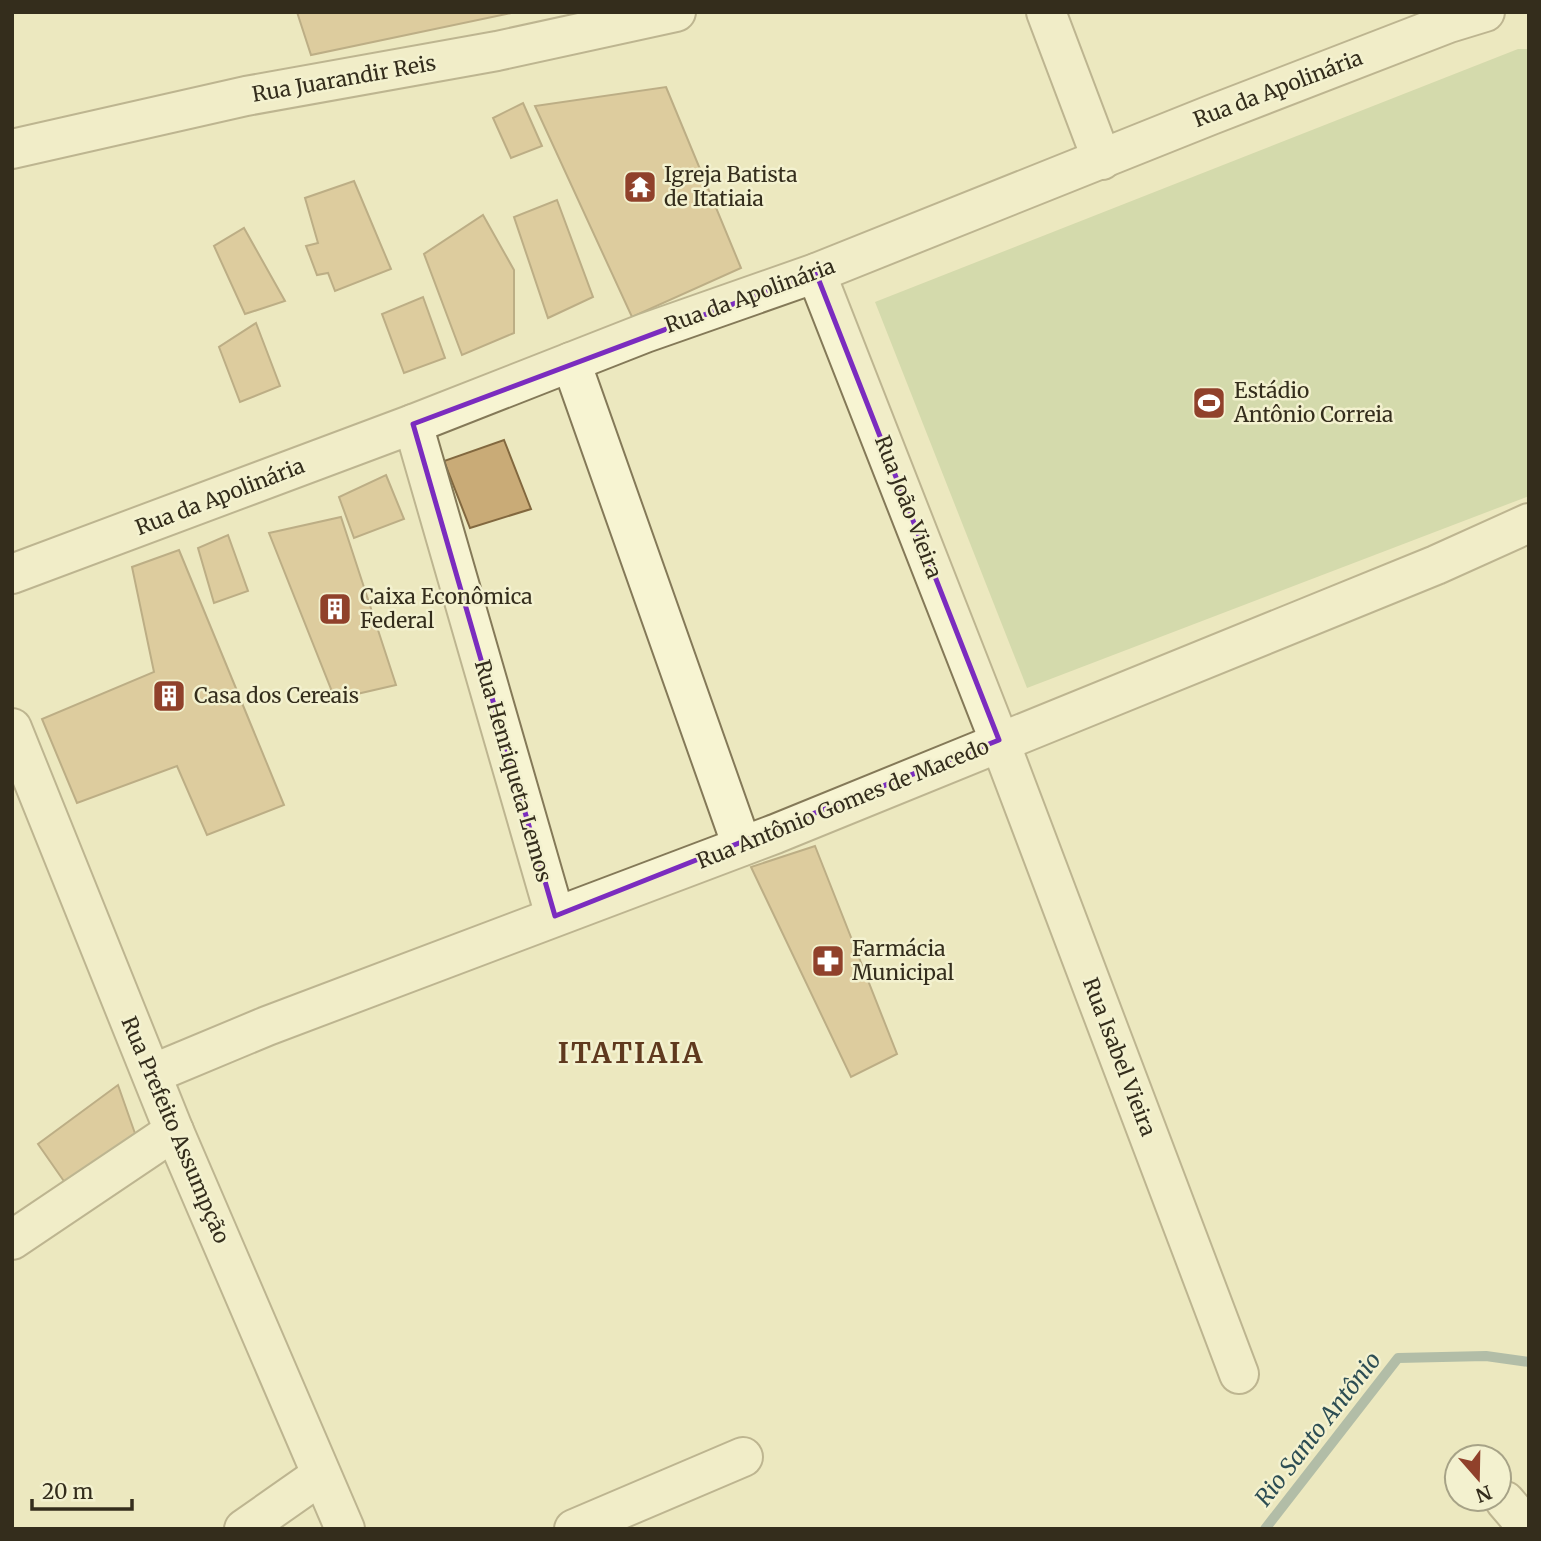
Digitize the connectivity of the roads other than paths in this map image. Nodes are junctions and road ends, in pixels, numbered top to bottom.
1 (676, 12) edge
2 (1046, 12) edge
3 (1485, 12) edge
4 (12, 149) edge
5 (1102, 160) junction
6 (816, 274) junction
7 (571, 362) junction
8 (413, 424) junction
9 (1529, 523) edge
10 (12, 574) edge
11 (12, 728) edge
12 (999, 740) junction
13 (742, 846) junction
14 (555, 916) junction
15 (152, 1074) junction
16 (174, 1130) junction
17 (12, 1240) edge
18 (1238, 1374) dead end
19 (743, 1457) dead end
20 (321, 1475) junction
21 (244, 1529) edge
22 (345, 1529) edge
23 (574, 1529) edge

1 - 4 street, Rua Juarandir Reis
2 - 5 street
3 - 5 street, Rua da Apolinária
5 - 6 street, Rua da Apolinária
6 - 7 street, Rua da Apolinária
6 - 12 street, Rua João Vieira
7 - 8 street, Rua da Apolinária
7 - 13 street
8 - 10 street, Rua da Apolinária
8 - 14 street, Rua Henriqueta Lemos
9 - 12 street, Rua Antônio Gomes de Macedo
11 - 15 street, Rua Prefeito Assumpção
12 - 13 street, Rua Antônio Gomes de Macedo
12 - 18 street, Rua Isabel Vieira
13 - 14 street, Rua Antônio Gomes de Macedo
14 - 15 street, Rua Antônio Gomes de Macedo
15 - 16 street, Rua Prefeito Assumpção
16 - 17 street
16 - 20 street, Rua Prefeito Assumpção
19 - 23 street
20 - 21 street
20 - 22 street, Rua Prefeito Assumpção

